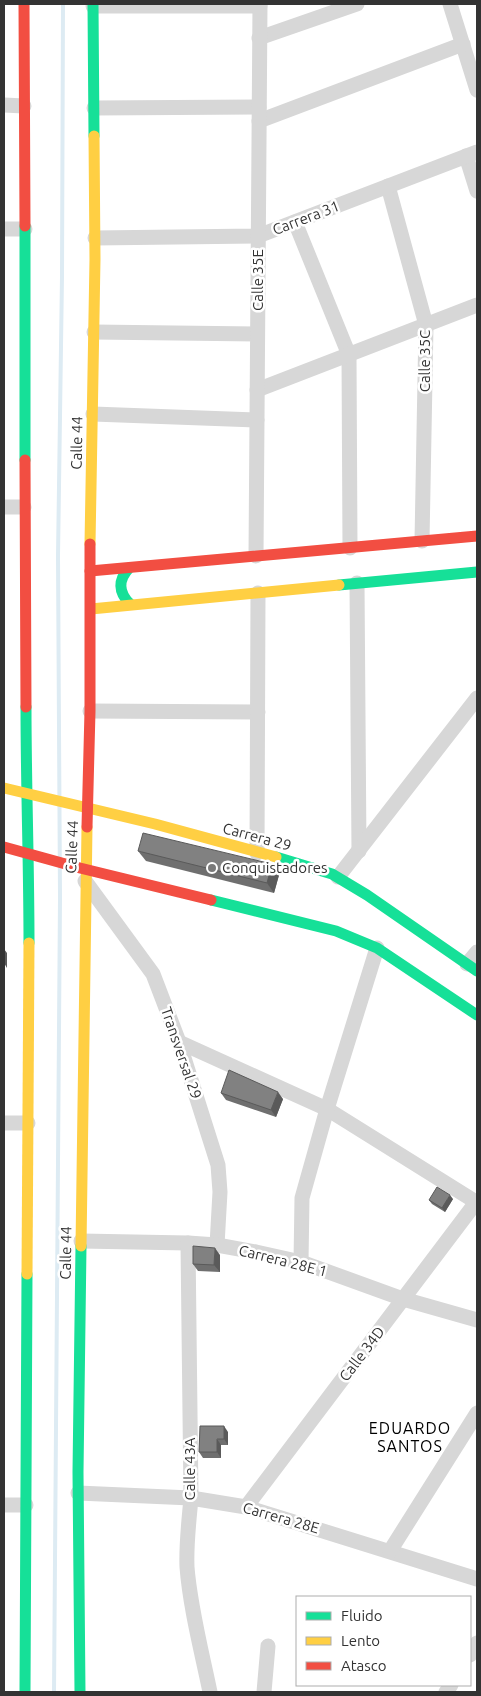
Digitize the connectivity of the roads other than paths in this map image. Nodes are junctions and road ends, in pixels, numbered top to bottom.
1 (24, 4) edge
2 (357, 4) edge
3 (450, 4) edge
4 (93, 5) edge
5 (260, 5) edge
6 (259, 38) junction
7 (463, 44) junction
8 (477, 90) edge
9 (4, 105) edge
10 (24, 106) junction
11 (94, 108) junction
12 (259, 114) junction
13 (471, 154) edge
14 (388, 186) junction
15 (477, 191) edge
16 (296, 222) junction
17 (24, 229) junction
18 (4, 230) edge
19 (258, 236) junction
20 (95, 238) junction
21 (477, 305) edge
22 (426, 325) junction
23 (94, 332) junction
24 (257, 334) junction
25 (348, 355) junction
26 (257, 390) junction
27 (93, 414) junction
28 (257, 420) junction
29 (4, 507) edge
30 (24, 507) junction
31 (477, 536) edge
32 (422, 541) junction
33 (350, 548) junction
34 (256, 556) junction
35 (129, 568) junction
36 (90, 571) junction
37 (477, 572) edge
38 (357, 583) junction
39 (258, 593) junction
40 (130, 604) junction
41 (90, 608) junction
42 (477, 698) edge
43 (90, 711) junction
44 (258, 712) junction
45 (4, 788) edge
46 (31, 795) junction
47 (86, 807) junction
48 (4, 847) edge
49 (359, 851) junction
50 (257, 853) junction
51 (32, 855) junction
52 (84, 873) junction
53 (338, 877) junction
54 (376, 948) junction
55 (477, 952) edge
56 (472, 968) edge
57 (477, 1015) edge
58 (179, 1042) junction
59 (327, 1110) junction
60 (4, 1123) edge
61 (28, 1124) junction
62 (477, 1201) edge
63 (81, 1241) junction
64 (188, 1243) junction
65 (217, 1245) junction
66 (301, 1262) junction
67 (403, 1299) junction
68 (477, 1320) edge
69 (477, 1413) edge
70 (78, 1493) junction
71 (192, 1498) junction
72 (4, 1505) edge
73 (26, 1505) junction
74 (246, 1507) junction
75 (390, 1551) junction
76 (477, 1579) edge
77 (268, 1646) dead end
78 (26, 1692) edge
79 (80, 1692) edge
80 (210, 1692) edge
81 (264, 1692) edge

1 - 10 main road
2 - 6 street
3 - 7 street
4 - 5 street
4 - 11 main road, Calle 44
5 - 6 street, Calle 35E
6 - 12 street, Calle 35E
7 - 8 street
7 - 12 street
9 - 10 street
10 - 17 main road
11 - 12 street
11 - 20 main road, Calle 44
12 - 19 street, Calle 35E
13 - 14 street, Carrera 31
13 - 15 street
14 - 16 street, Carrera 31
14 - 22 street, Calle 35C
16 - 19 street, Carrera 31
16 - 25 street
17 - 18 street
17 - 30 main road
19 - 20 street, Carrera 31
19 - 24 street, Calle 35E
20 - 23 main road, Calle 44
21 - 22 street
22 - 25 street
22 - 32 street, Calle 35C
23 - 24 street
23 - 27 main road, Calle 44
24 - 26 street, Calle 35E
25 - 26 street
25 - 33 street
26 - 28 street, Calle 35E
27 - 28 street
27 - 36 main road, Calle 44
28 - 34 street, Calle 35E
29 - 30 street
30 - 46 main road
31 - 32 main road
32 - 33 main road
33 - 34 main road
34 - 35 main road
35 - 36 main road
35 - 40 main road
36 - 41 main road, Calle 44
37 - 38 main road
38 - 39 main road
38 - 49 street
39 - 40 main road
39 - 44 street
40 - 41 main road
41 - 43 main road, Calle 44
42 - 49 street
43 - 44 street
43 - 47 main road, Calle 44
44 - 50 street
45 - 46 main road, Carrera 29
46 - 47 main road, Carrera 29
46 - 51 main road
47 - 50 main road, Carrera 29
47 - 52 main road, Calle 44
48 - 51 main road
49 - 53 street
50 - 53 main road, Carrera 29
51 - 52 main road
51 - 61 main road
52 - 54 main road
52 - 58 street, Transversal 29
52 - 63 main road, Calle 44
53 - 56 main road, Carrera 29
54 - 57 main road
54 - 59 street
55 - 56 street
58 - 59 street
58 - 65 street, Transversal 29
59 - 62 street
59 - 66 street
60 - 61 street
61 - 73 main road
62 - 67 street, Calle 34D
63 - 64 street, Carrera 28E 1
63 - 70 main road, Calle 44
64 - 65 street, Carrera 28E 1
64 - 71 street, Calle 43A
65 - 66 street, Carrera 28E 1
66 - 67 street, Carrera 28E 1
67 - 68 street, Carrera 28E 1
67 - 74 street, Calle 34D
69 - 75 street
70 - 71 street, Carrera 28E
70 - 79 main road, Calle 44
71 - 74 street, Carrera 28E
71 - 80 street, Calle 43A
72 - 73 street
73 - 78 main road
74 - 75 street, Carrera 28E
75 - 76 street, Carrera 28E
77 - 81 street

